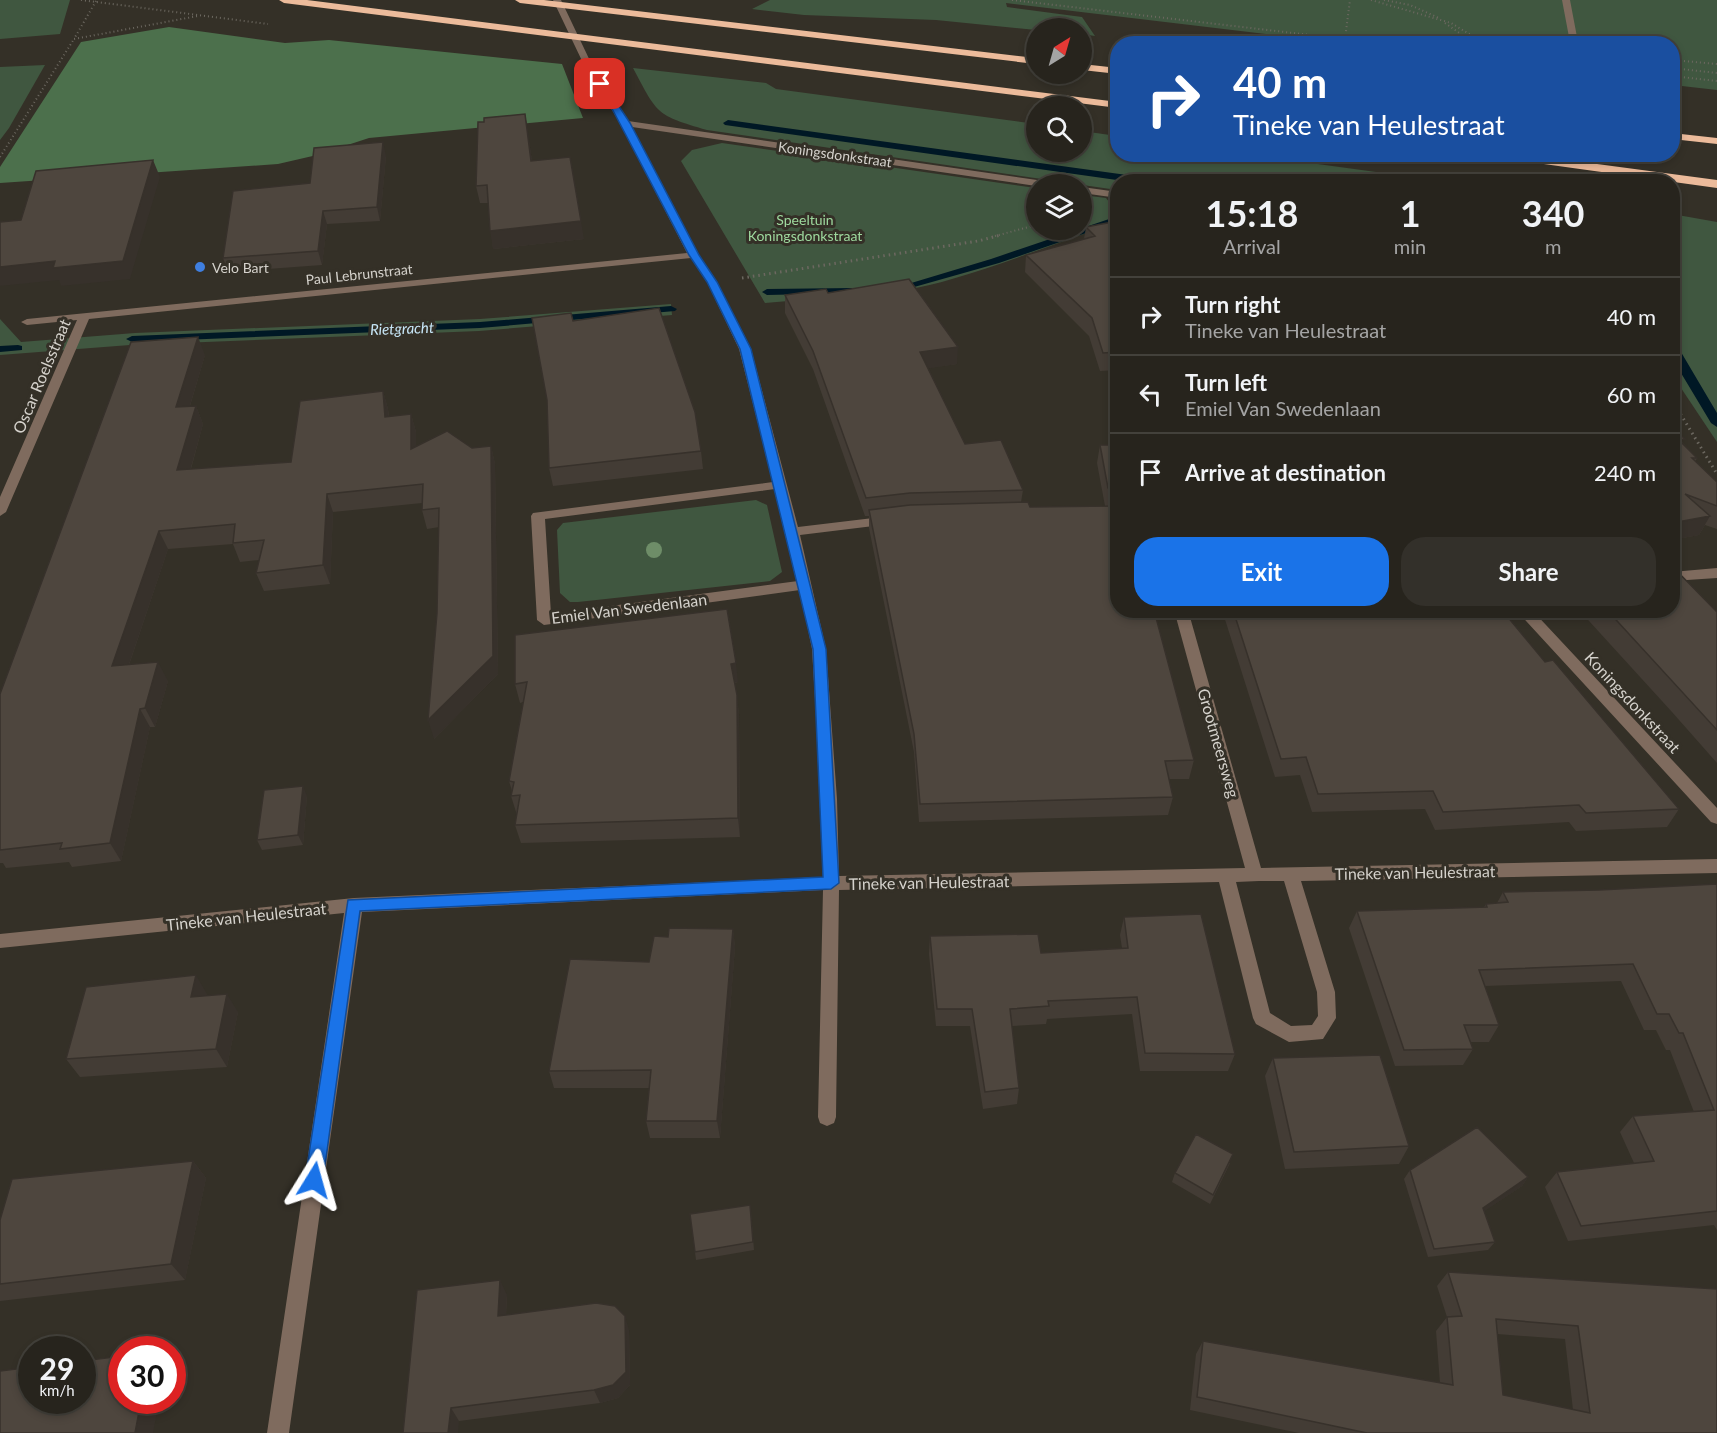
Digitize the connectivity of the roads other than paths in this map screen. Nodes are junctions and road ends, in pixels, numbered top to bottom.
1 (284, 0) edge
2 (520, 0) edge
3 (557, 0) edge
4 (1566, 0) edge
5 (1573, 36) edge
6 (1026, 60) edge
7 (1092, 68) edge
8 (1110, 70) edge
9 (1110, 104) edge
10 (626, 123) junction
11 (1680, 137) edge
12 (1717, 141) edge
13 (1553, 162) edge
14 (1643, 174) edge
15 (1680, 179) edge
16 (1026, 181) edge
17 (1717, 184) edge
18 (1092, 191) edge
19 (1110, 194) edge
20 (694, 255) junction
21 (84, 318) junction
22 (27, 322) dead end
23 (779, 485) junction
24 (0, 512) edge
25 (909, 517) edge
26 (791, 532) junction
27 (1717, 573) edge
28 (1680, 576) edge
29 (806, 585) junction
30 (1183, 618) edge
31 (1530, 618) edge
32 (1717, 818) edge
33 (1717, 866) edge
34 (1292, 875) junction
35 (1226, 876) junction
36 (1255, 876) junction
37 (831, 883) junction
38 (354, 905) junction
39 (0, 941) edge
40 (827, 1117) dead end
41 (278, 1433) edge

1 - 9 highway
2 - 6 highway
3 - 10 street
4 - 5 street
7 - 8 highway
10 - 16 street, Koningsdonkstraat
10 - 20 street
11 - 12 highway
13 - 14 highway
15 - 17 highway
18 - 19 street
20 - 21 street, Paul Lebrunstraat
20 - 23 street
21 - 22 street, Paul Lebrunstraat
21 - 24 street, Oscar Roelsstraat
23 - 26 street
23 - 29 street, Emiel Van Swedenlaan
25 - 26 street
26 - 29 street
27 - 28 street
29 - 37 street
30 - 36 street, Grootmeersweg
31 - 32 street, Koningsdonkstraat
33 - 34 street, Tineke van Heulestraat
34 - 35 street
34 - 36 street, Tineke van Heulestraat
35 - 36 street, Tineke van Heulestraat
35 - 37 street, Tineke van Heulestraat
37 - 38 street, Tineke van Heulestraat
37 - 40 street
38 - 39 street, Tineke van Heulestraat
38 - 41 street

